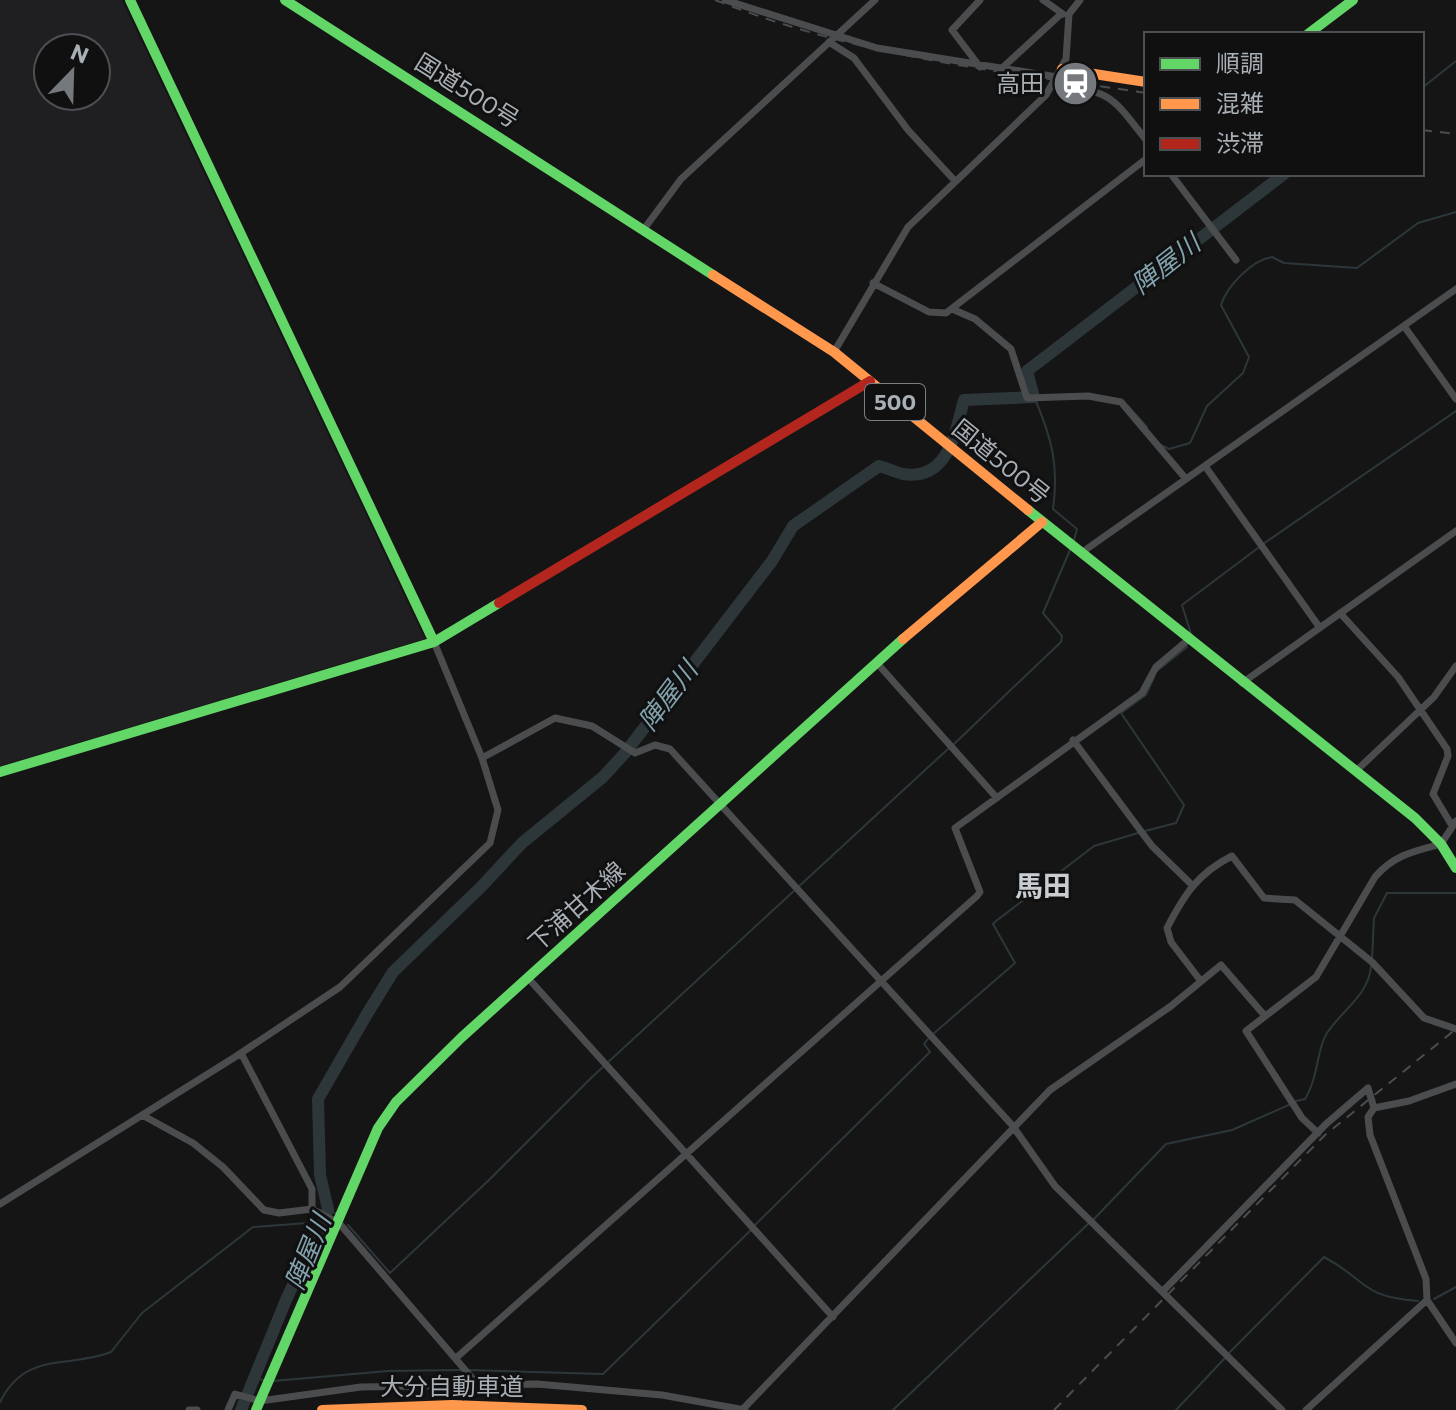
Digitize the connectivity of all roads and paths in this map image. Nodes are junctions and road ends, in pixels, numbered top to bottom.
1 (130, 0) edge
2 (285, 0) edge
3 (725, 0) edge
4 (875, 0) edge
5 (980, 0) edge
6 (1043, 0) edge
7 (1080, 0) edge
8 (1353, 0) edge
9 (1339, 4) edge
10 (1065, 14) junction
11 (1310, 32) edge
12 (832, 39) junction
13 (980, 67) junction
14 (1001, 70) junction
15 (1057, 77) junction
16 (1144, 82) edge
17 (1144, 138) edge
18 (1144, 160) edge
19 (1173, 176) edge
20 (955, 181) junction
21 (644, 229) junction
22 (1236, 260) dead end
23 (873, 283) junction
24 (1456, 289) edge
25 (952, 309) junction
26 (1404, 326) junction
27 (834, 352) junction
28 (870, 381) junction
29 (1456, 399) edge
30 (1205, 466) junction
31 (1186, 479) junction
32 (1042, 522) junction
33 (1455, 535) edge
34 (1081, 553) junction
35 (1340, 613) junction
36 (1320, 628) junction
37 (1188, 640) junction
38 (434, 642) junction
39 (876, 662) junction
40 (1456, 666) edge
41 (1242, 683) junction
42 (1420, 711) junction
43 (1073, 740) junction
44 (482, 758) junction
45 (1356, 771) junction
46 (0, 772) edge
47 (997, 798) junction
48 (722, 803) junction
49 (1454, 822) edge
50 (1441, 844) junction
51 (1456, 847) edge
52 (1456, 868) edge
53 (1191, 884) junction
54 (1342, 938) junction
55 (528, 978) junction
56 (882, 980) junction
57 (1200, 980) junction
58 (1265, 1016) junction
59 (1456, 1029) edge
60 (241, 1053) junction
61 (1456, 1084) edge
62 (1374, 1108) junction
63 (142, 1115) junction
64 (1012, 1125) junction
65 (1318, 1133) junction
66 (687, 1155) junction
67 (0, 1204) edge
68 (315, 1211) junction
69 (337, 1222) junction
70 (1164, 1290) junction
71 (1427, 1300) junction
72 (833, 1317) junction
73 (1456, 1343) edge
74 (456, 1358) junction
75 (477, 1383) junction
76 (484, 1392) dead end
77 (685, 1400) junction
78 (258, 1405) edge
79 (189, 1410) edge
80 (197, 1410) edge
81 (228, 1410) edge
82 (322, 1410) edge
83 (582, 1410) edge
84 (683, 1410) edge
85 (745, 1410) edge
86 (1282, 1410) edge
87 (1306, 1410) edge

1 - 38 main road
2 - 21 main road, 国道500号 / 500
3 - 12 street
4 - 12 street
5 - 13 street
6 - 10 street
7 - 10 street
8 - 9 main road
9 - 11 main road
10 - 14 street
10 - 15 street
12 - 13 street
12 - 20 street
12 - 21 street
13 - 14 street
14 - 15 street
15 - 16 main road
15 - 17 street
15 - 20 street
18 - 25 street
19 - 22 street
20 - 23 street
21 - 27 main road, 国道500号 / 500
23 - 25 street
23 - 27 street
24 - 26 street
25 - 31 street
26 - 29 street
26 - 30 street
27 - 28 main road, 国道500号 / 500
28 - 32 main road, 国道500号 / 500
28 - 38 main road
30 - 31 street
30 - 36 street
31 - 34 street
32 - 34 main road, 国道500号 / 500
32 - 39 main road, 下浦甘木線
33 - 35 street
34 - 37 main road, 国道500号 / 500
35 - 36 street
35 - 42 street
36 - 41 street
37 - 41 main road, 国道500号 / 500
37 - 43 street
38 - 44 street
38 - 46 main road
39 - 47 street
39 - 48 main road, 下浦甘木線
40 - 42 street
41 - 45 main road, 国道500号 / 500
42 - 45 street
42 - 49 street
43 - 47 street
43 - 53 street
44 - 48 street
44 - 60 street
45 - 50 main road, 国道500号 / 500
47 - 56 street
48 - 55 main road, 下浦甘木線
48 - 56 street
49 - 50 street
50 - 51 main road
50 - 52 main road, 国道500号 / 500
50 - 54 street
53 - 54 street
53 - 57 street
54 - 58 street
54 - 59 street
55 - 66 street
55 - 69 main road, 下浦甘木線
56 - 64 street
56 - 66 street
57 - 58 street
57 - 64 street
58 - 65 street
60 - 63 street
60 - 68 street
61 - 62 street
62 - 65 street
62 - 71 street
63 - 67 street
63 - 68 street
64 - 70 street
64 - 72 street
65 - 70 street
66 - 72 street
66 - 74 street
68 - 69 street
69 - 74 street
69 - 78 main road, 下浦甘木線
70 - 86 street
71 - 73 street
71 - 87 street
72 - 85 street
74 - 75 street
75 - 76 street
75 - 77 street
75 - 78 street
77 - 84 street
77 - 85 street
78 - 81 street
79 - 80 street
82 - 83 main road, 大分自動車道

